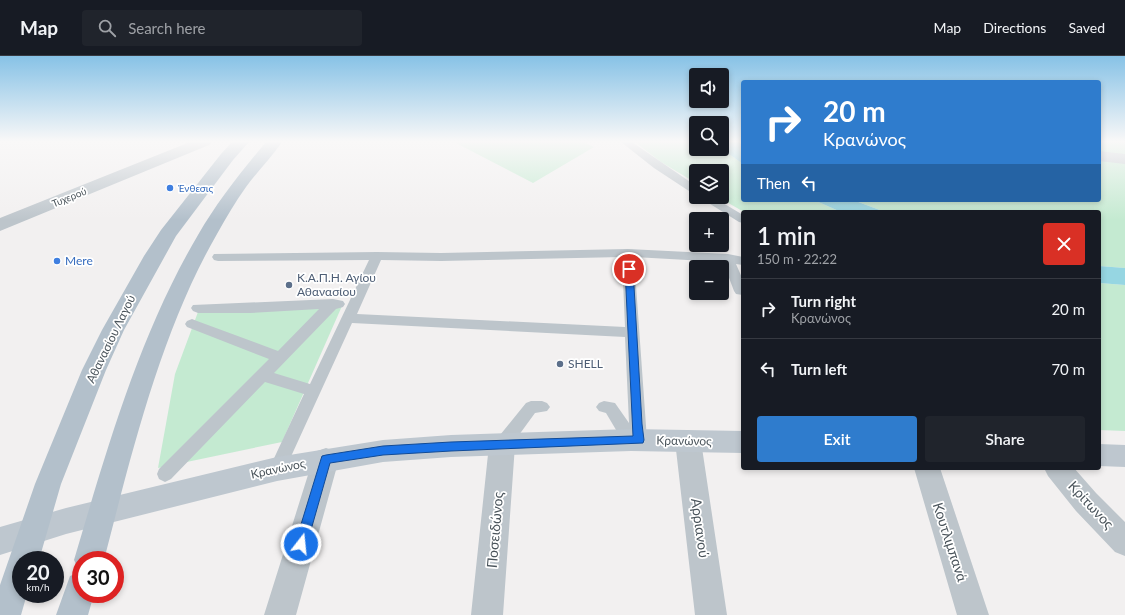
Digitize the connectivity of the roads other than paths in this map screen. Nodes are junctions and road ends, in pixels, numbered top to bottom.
1 (140, 168) edge
2 (218, 168) edge
3 (253, 168) edge
4 (661, 168) edge
5 (689, 186) edge
6 (717, 204) edge
7 (741, 219) edge
8 (0, 225) edge
9 (628, 253) junction
10 (377, 256) junction
11 (218, 257) dead end
12 (728, 258) junction
13 (741, 261) edge
14 (741, 290) dead end
15 (333, 304) junction
16 (355, 304) junction
17 (198, 308) dead end
18 (348, 318) junction
19 (192, 324) dead end
20 (632, 332) junction
21 (281, 358) junction
22 (263, 376) junction
23 (314, 391) junction
24 (542, 407) dead end
25 (604, 407) dead end
26 (635, 440) junction
27 (688, 441) junction
28 (741, 442) edge
29 (502, 445) junction
30 (1101, 455) edge
31 (1125, 456) edge
32 (326, 459) junction
33 (278, 468) junction
34 (928, 470) edge
35 (1059, 470) edge
36 (165, 474) dead end
37 (102, 512) junction
38 (34, 529) junction
39 (0, 541) edge
40 (1125, 542) edge
41 (27, 551) edge
42 (91, 551) edge
43 (12, 594) edge
44 (76, 603) edge
45 (5, 615) edge
46 (72, 615) edge
47 (280, 615) edge
48 (487, 615) edge
49 (712, 615) edge
50 (974, 615) edge

1 - 8 street, Τυχερού
2 - 38 main road, Αθανασίου Λαγού
3 - 37 main road
4 - 5 lane
6 - 7 lane
9 - 10 lane
9 - 12 lane
9 - 20 lane
10 - 11 lane
10 - 16 lane
12 - 13 lane
12 - 14 lane
15 - 16 lane
15 - 17 lane
15 - 21 lane
16 - 18 lane
18 - 20 lane
18 - 23 lane
19 - 21 lane
20 - 26 lane
21 - 22 lane
22 - 23 lane
22 - 36 lane
23 - 33 lane
24 - 29 lane
25 - 26 lane
26 - 27 street, Κρανώνος
26 - 29 street, Κρανώνος
27 - 28 street, Κρανώνος
27 - 49 street, Αρριανού
29 - 32 street, Κρανώνος
29 - 48 street, Ποσειδώνος
30 - 31 street
32 - 33 street, Κρανώνος
32 - 47 street
33 - 37 street, Κρανώνος
34 - 50 street, Κουτλιμπανά
35 - 40 street, Κρίτωνος
37 - 38 street, Κρανώνος
37 - 42 main road
38 - 39 street, Κρανώνος
38 - 41 main road, Αθανασίου Λαγού
43 - 45 main road
44 - 46 main road

